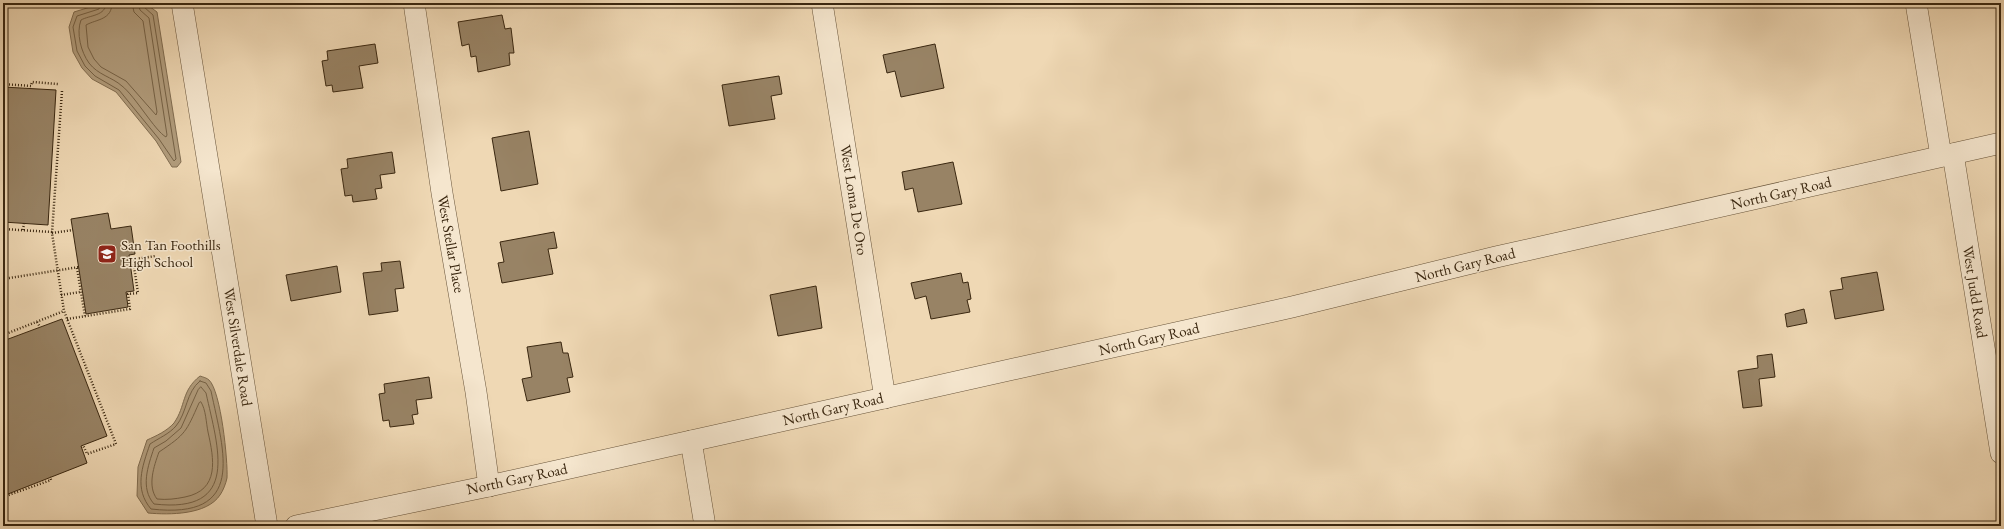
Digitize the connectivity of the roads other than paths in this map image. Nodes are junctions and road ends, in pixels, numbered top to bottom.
1 (182, 3) edge
2 (414, 3) edge
3 (822, 3) edge
4 (1916, 3) edge
5 (2001, 143) edge
6 (1947, 155) junction
7 (885, 398) junction
8 (691, 441) junction
9 (2001, 453) edge
10 (489, 486) junction
11 (267, 526) edge
12 (296, 526) edge
13 (705, 526) edge

1 - 11 street, West Silverdale Road
2 - 10 street, West Stellar Place
3 - 7 street, West Loma De Oro
4 - 6 street, West Judd Road
5 - 6 street, North Gary Road
6 - 7 street, North Gary Road
6 - 9 street, West Judd Road
7 - 8 street, North Gary Road
8 - 10 street, North Gary Road
8 - 13 street
10 - 12 street, North Gary Road

